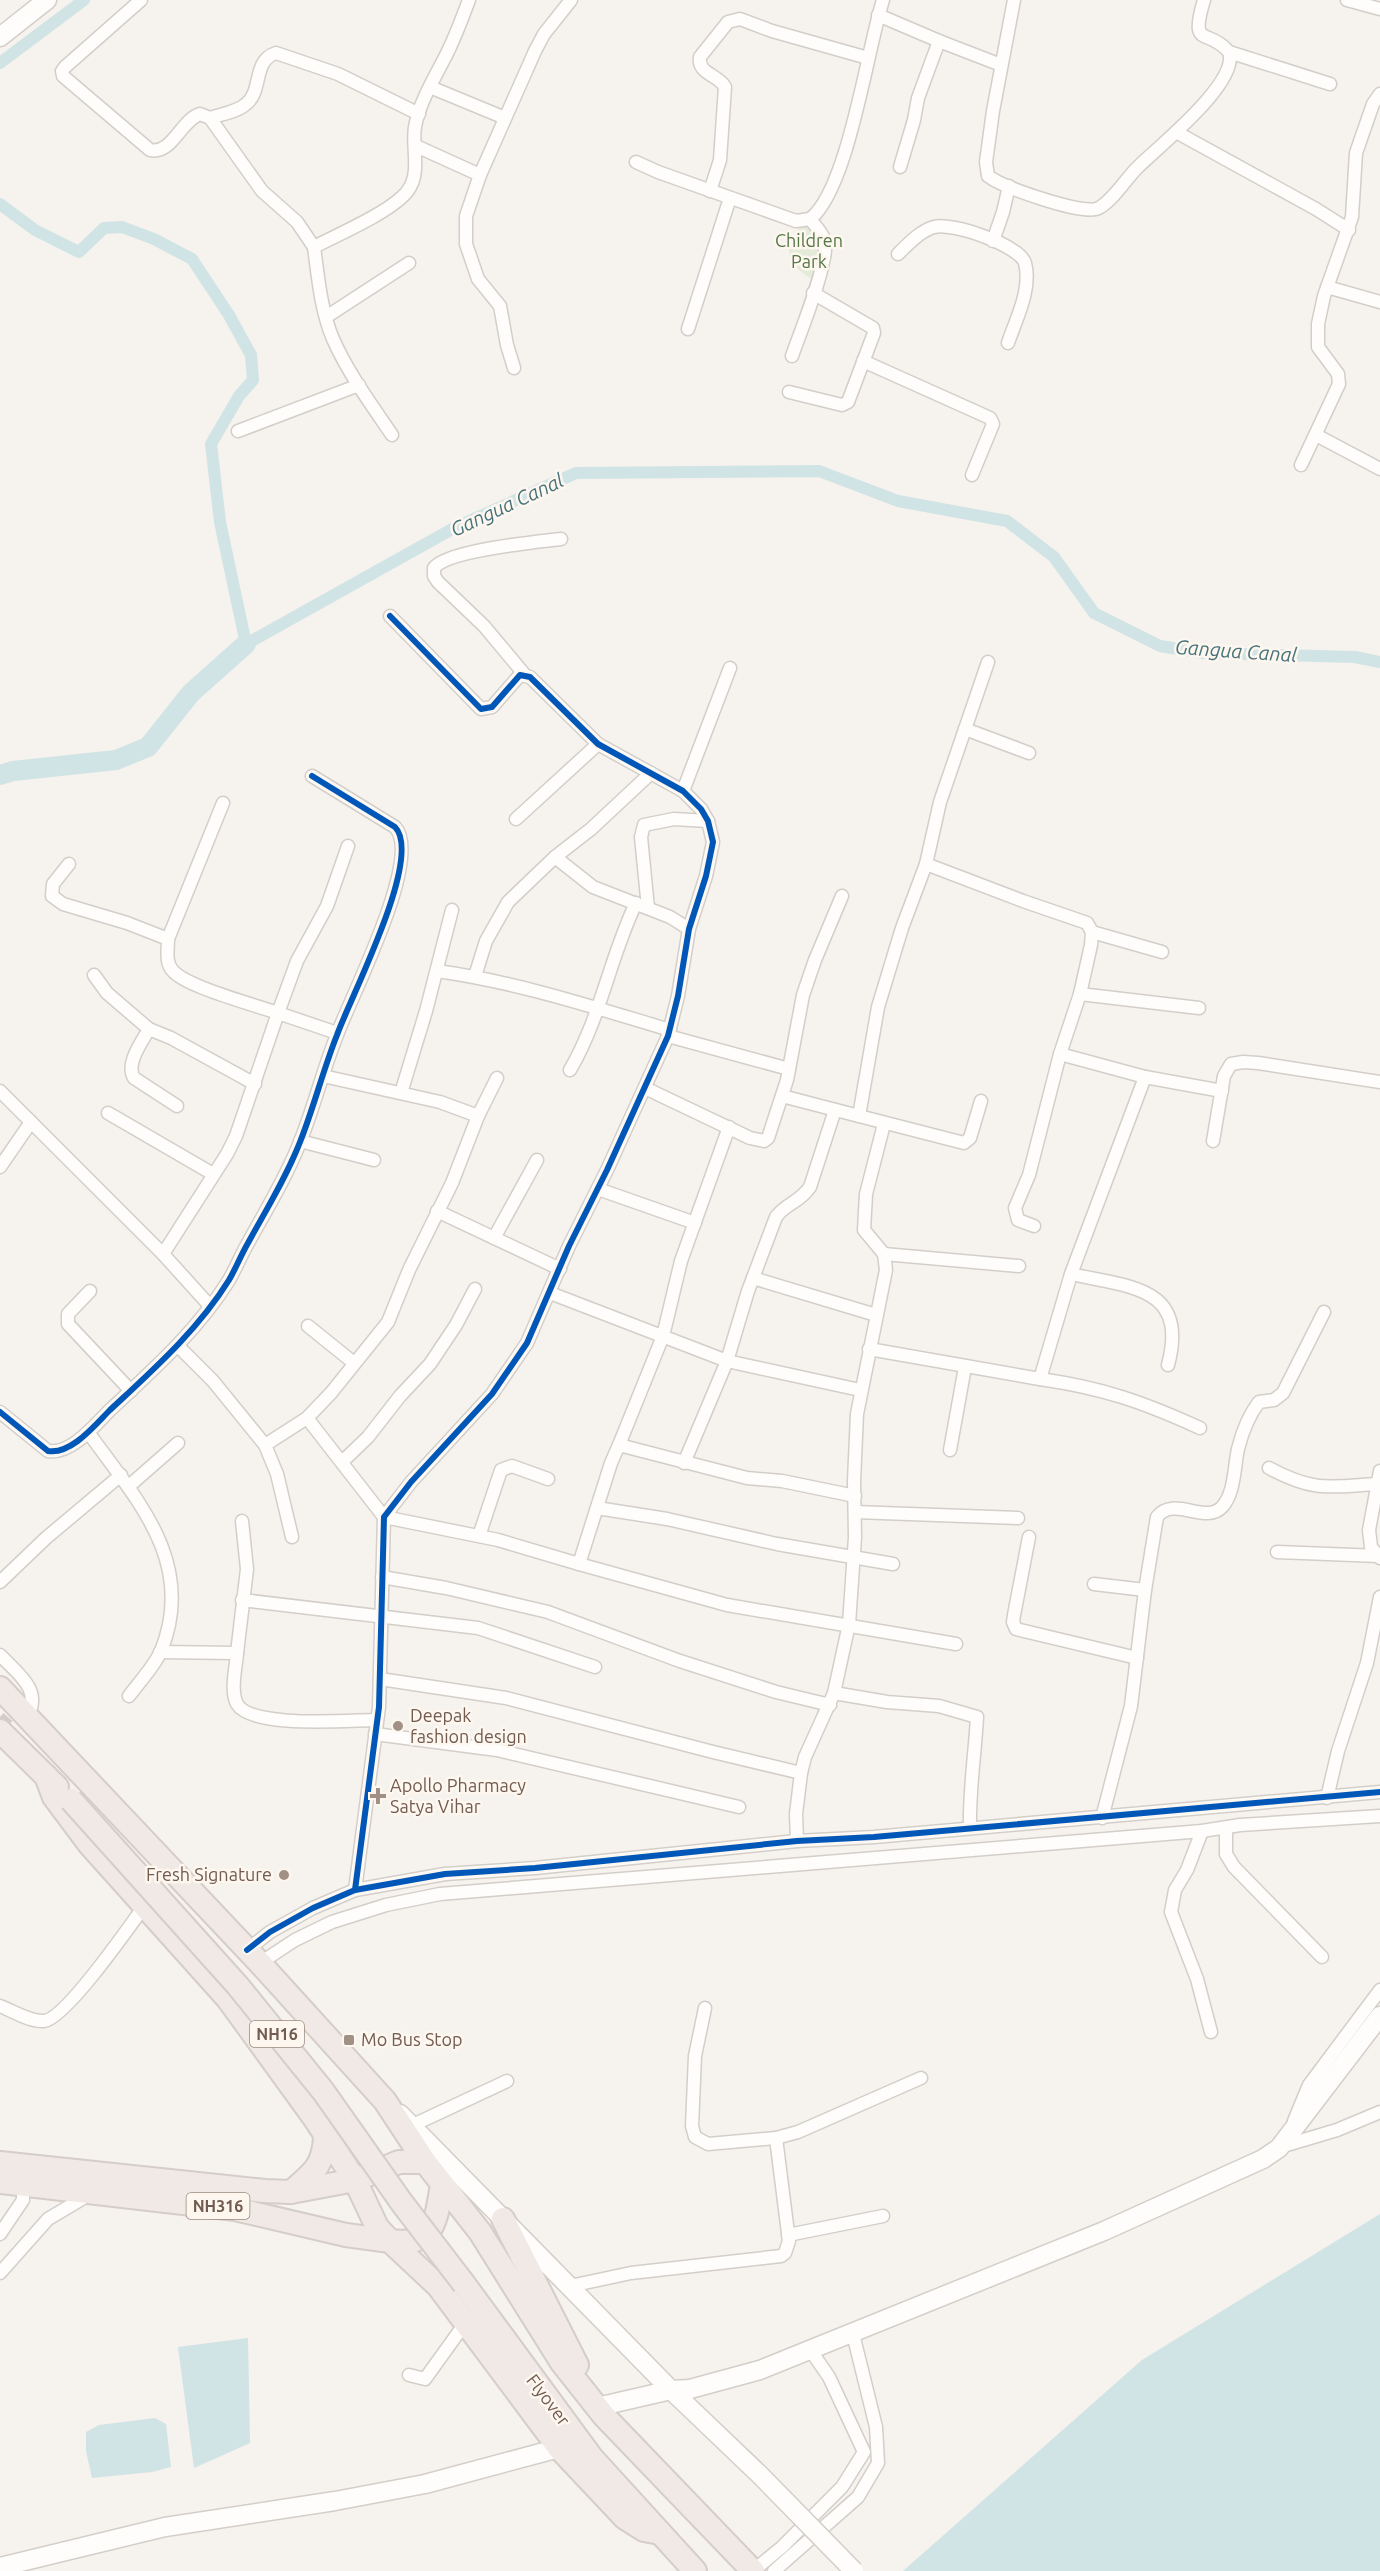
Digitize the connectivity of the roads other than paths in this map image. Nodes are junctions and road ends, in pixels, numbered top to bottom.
1 (47, 0) edge
2 (141, 0) edge
3 (469, 0) edge
4 (571, 0) edge
5 (882, 0) edge
6 (1014, 0) edge
7 (1204, 0) edge
8 (1347, 0) edge
9 (1380, 9) edge
10 (878, 15) junction
11 (0, 38) edge
12 (939, 41) junction
13 (1229, 52) junction
14 (868, 58) junction
15 (1001, 65) junction
16 (1330, 84) dead end
17 (430, 87) junction
18 (1380, 94) edge
19 (419, 114) junction
20 (505, 117) junction
21 (210, 118) junction
22 (1176, 132) junction
23 (416, 146) junction
24 (636, 162) dead end
25 (900, 167) dead end
26 (480, 174) junction
27 (1009, 186) junction
28 (710, 191) junction
29 (730, 198) junction
30 (810, 219) junction
31 (1349, 230) junction
32 (993, 241) junction
33 (314, 247) junction
34 (898, 254) dead end
35 (409, 263) dead end
36 (1327, 287) junction
37 (813, 293) junction
38 (1380, 302) edge
39 (326, 317) junction
40 (688, 329) dead end
41 (1008, 343) dead end
42 (792, 356) dead end
43 (863, 361) junction
44 (514, 368) dead end
45 (359, 385) junction
46 (789, 392) dead end
47 (238, 431) dead end
48 (392, 435) dead end
49 (1316, 435) junction
50 (1301, 465) dead end
51 (1380, 469) edge
52 (972, 475) dead end
53 (561, 539) dead end
54 (390, 616) dead end
55 (988, 662) dead end
56 (730, 668) dead end
57 (525, 675) junction
58 (965, 729) junction
59 (598, 744) junction
60 (1029, 753) dead end
61 (651, 773) junction
62 (312, 776) dead end
63 (683, 791) junction
64 (223, 802) dead end
65 (516, 819) dead end
66 (708, 821) junction
67 (348, 846) dead end
68 (555, 857) junction
69 (69, 864) dead end
70 (926, 864) junction
71 (842, 896) dead end
72 (636, 903) junction
73 (648, 908) junction
74 (452, 910) dead end
75 (689, 928) junction
76 (1092, 932) junction
77 (168, 939) junction
78 (1162, 952) dead end
79 (437, 971) junction
80 (94, 975) dead end
81 (475, 976) junction
82 (1080, 994) junction
83 (1199, 1008) dead end
84 (600, 1009) junction
85 (278, 1013) junction
86 (149, 1029) junction
87 (337, 1033) junction
88 (669, 1033) junction
89 (1060, 1054) junction
90 (789, 1069) junction
91 (570, 1070) dead end
92 (323, 1076) junction
93 (1145, 1077) junction
94 (497, 1078) dead end
95 (1380, 1082) edge
96 (255, 1084) junction
97 (645, 1088) junction
98 (0, 1091) edge
99 (1222, 1091) junction
100 (401, 1093) junction
101 (782, 1096) junction
102 (981, 1101) dead end
103 (177, 1106) dead end
104 (835, 1110) junction
105 (108, 1113) dead end
106 (478, 1116) junction
107 (859, 1116) junction
108 (31, 1122) junction
109 (884, 1124) junction
110 (729, 1127) junction
111 (300, 1141) junction
112 (1213, 1141) dead end
113 (375, 1160) dead end
114 (537, 1160) dead end
115 (0, 1167) edge
116 (213, 1174) junction
117 (598, 1189) junction
118 (437, 1211) junction
119 (695, 1223) junction
120 (1034, 1226) dead end
121 (494, 1238) junction
122 (164, 1254) junction
123 (884, 1254) junction
124 (1019, 1266) dead end
125 (560, 1269) junction
126 (1071, 1274) junction
127 (753, 1278) junction
128 (475, 1289) dead end
129 (90, 1291) dead end
130 (550, 1293) junction
131 (210, 1306) junction
132 (1324, 1312) dead end
133 (876, 1315) junction
134 (308, 1326) dead end
135 (663, 1336) junction
136 (178, 1346) junction
137 (868, 1349) junction
138 (727, 1361) junction
139 (354, 1363) junction
140 (1168, 1365) dead end
141 (965, 1367) junction
142 (1040, 1379) junction
143 (860, 1390) junction
144 (131, 1391) junction
145 (0, 1412) edge
146 (307, 1418) junction
147 (1200, 1428) dead end
148 (88, 1432) junction
149 (178, 1443) dead end
150 (265, 1445) junction
151 (619, 1445) junction
152 (950, 1450) dead end
153 (342, 1462) junction
154 (684, 1463) junction
155 (1269, 1468) dead end
156 (121, 1475) junction
157 (1378, 1478) edge
158 (548, 1479) dead end
159 (129, 1486) junction
160 (855, 1496) junction
161 (597, 1508) junction
162 (855, 1512) junction
163 (384, 1517) junction
164 (1018, 1518) dead end
165 (242, 1521) dead end
166 (478, 1536) junction
167 (291, 1537) dead end
168 (1029, 1537) dead end
169 (1277, 1552) dead end
170 (1379, 1557) edge
171 (854, 1558) junction
172 (579, 1564) junction
173 (893, 1564) dead end
174 (382, 1577) junction
175 (0, 1582) edge
176 (1094, 1584) dead end
177 (1145, 1590) junction
178 (1380, 1597) edge
179 (242, 1600) junction
180 (381, 1618) junction
181 (849, 1624) junction
182 (956, 1644) dead end
183 (160, 1652) junction
184 (237, 1653) junction
185 (0, 1655) edge
186 (1137, 1658) junction
187 (596, 1667) dead end
188 (381, 1679) junction
189 (0, 1689) edge
190 (129, 1696) dead end
191 (832, 1699) junction
192 (28, 1702) junction
193 (377, 1719) junction
194 (375, 1734) junction
195 (2, 1739) edge
196 (801, 1773) junction
197 (46, 1776) junction
198 (1380, 1792) edge
199 (1327, 1798) junction
200 (739, 1807) dead end
201 (1166, 1812) junction
202 (1380, 1816) edge
203 (1102, 1818) junction
204 (970, 1828) junction
205 (1226, 1828) junction
206 (1202, 1831) junction
207 (1167, 1833) junction
208 (797, 1841) junction
209 (355, 1890) junction
210 (145, 1905) junction
211 (253, 1956) junction
212 (1322, 1958) dead end
213 (1380, 1990) edge
214 (0, 2006) edge
215 (705, 2008) dead end
216 (1380, 2016) edge
217 (1211, 2032) dead end
218 (921, 2078) dead end
219 (507, 2081) dead end
220 (385, 2102) junction
221 (1380, 2112) edge
222 (413, 2126) junction
223 (325, 2136) junction
224 (776, 2138) junction
225 (1283, 2143) junction
226 (425, 2162) junction
227 (0, 2163) edge
228 (355, 2180) junction
229 (0, 2182) edge
230 (442, 2184) junction
231 (85, 2185) junction
232 (29, 2186) junction
233 (291, 2192) junction
234 (883, 2216) dead end
235 (503, 2219) junction
236 (0, 2234) edge
237 (788, 2235) junction
238 (361, 2237) junction
239 (390, 2241) junction
240 (416, 2263) junction
241 (0, 2273) edge
242 (570, 2286) junction
243 (466, 2322) junction
244 (853, 2334) junction
245 (812, 2351) junction
246 (409, 2375) dead end
247 (670, 2390) junction
248 (590, 2399) junction
249 (559, 2448) junction
250 (660, 2533) junction
251 (33, 2565) edge
252 (0, 2567) edge
253 (691, 2567) edge
254 (753, 2571) edge
255 (774, 2571) edge
256 (854, 2571) edge

1 - 11 street
2 - 21 street
3 - 17 street
4 - 20 street
5 - 10 street
6 - 15 street
7 - 13 street
8 - 9 street
10 - 12 street
10 - 14 street
12 - 15 street
12 - 25 street
13 - 16 street
13 - 22 street
14 - 28 street
14 - 30 street
15 - 27 street
17 - 19 street
17 - 20 street
18 - 31 street
19 - 21 street
19 - 23 street
20 - 26 street
21 - 33 street
22 - 27 street
22 - 31 street
23 - 26 street
23 - 33 street
24 - 28 street
26 - 44 street
27 - 32 street
28 - 29 street
29 - 30 street
29 - 40 street
30 - 37 street
31 - 36 street
32 - 34 street
32 - 41 street
33 - 39 street
35 - 39 street
36 - 38 street
36 - 49 street
37 - 42 street
37 - 43 street
39 - 45 street
43 - 46 street
43 - 52 street
45 - 47 street
45 - 48 street
49 - 50 street
49 - 51 street
53 - 57 street
54 - 57 street
55 - 58 street
56 - 63 street
57 - 59 street
58 - 60 street
58 - 70 street
59 - 61 street
59 - 65 street
61 - 63 street
61 - 68 street
62 - 87 street
63 - 66 street
64 - 77 street
66 - 73 street
66 - 75 street
67 - 85 street
68 - 72 street
68 - 81 street
69 - 77 street
70 - 76 street
70 - 107 street
71 - 90 street
72 - 73 street
72 - 84 street
73 - 75 street
74 - 79 street
75 - 88 street
76 - 78 street
76 - 82 street
77 - 85 street
79 - 81 street
79 - 100 street
80 - 86 street
81 - 84 street
82 - 83 street
82 - 89 street
84 - 88 street
84 - 91 street
85 - 87 street
85 - 96 street
86 - 96 street
86 - 103 street
87 - 92 street
88 - 90 street
88 - 97 street
89 - 93 street
89 - 120 street
90 - 101 street
92 - 100 street
92 - 111 street
93 - 99 street
93 - 126 street
94 - 106 street
95 - 99 street
96 - 116 street
97 - 110 street
97 - 117 street
98 - 108 street
99 - 112 street
100 - 106 street
101 - 104 street
101 - 110 street
102 - 109 street
104 - 107 street
104 - 127 street
105 - 116 street
106 - 118 street
107 - 109 street
108 - 115 street
108 - 122 street
109 - 123 street
110 - 119 street
111 - 113 street
111 - 131 street
114 - 121 street
116 - 122 street
117 - 119 street
117 - 125 street
118 - 121 street
118 - 139 street
119 - 135 street
121 - 125 street
122 - 131 street
123 - 124 street
123 - 133 street
125 - 130 street
126 - 140 street
126 - 142 street
127 - 133 street
127 - 138 street
128 - 153 street
129 - 144 street
130 - 135 street
130 - 163 street
131 - 136 street
132 - 177 street
133 - 137 street
134 - 139 street
135 - 138 street
135 - 151 street
136 - 144 street
136 - 150 street
137 - 141 street
137 - 143 street
138 - 143 street
138 - 154 street
139 - 146 street
141 - 142 street
141 - 152 street
142 - 147 street
143 - 160 street
144 - 148 street
145 - 148 street
146 - 150 street
146 - 153 street
148 - 156 street
149 - 159 street
150 - 167 street
151 - 154 street
151 - 161 street
153 - 163 street
154 - 160 street
155 - 157 street
156 - 159 street
156 - 175 street
157 - 170 street
158 - 166 street
159 - 183 street
160 - 162 street
161 - 171 street
161 - 172 street
162 - 164 street
162 - 171 street
163 - 166 street
163 - 174 street
165 - 179 street
166 - 172 street
168 - 186 street
169 - 170 street
171 - 173 street
171 - 181 street
172 - 181 street
174 - 180 street
174 - 191 street
176 - 177 street
177 - 186 street
178 - 199 street
179 - 180 street
179 - 184 street
180 - 187 street
180 - 188 street
181 - 182 street
181 - 191 street
183 - 184 street
183 - 190 street
184 - 193 street
185 - 192 street
186 - 203 street
188 - 193 street
188 - 196 street
189 - 192 highway, NH16
191 - 196 street
191 - 204 street
192 - 211 highway, NH16
193 - 194 street
194 - 200 street
194 - 209 street
195 - 197 highway, NH16
196 - 208 street
197 - 210 highway
197 - 250 highway, Flyover / NH16, bridge
198 - 199 street
199 - 201 street
201 - 203 street
201 - 207 street
202 - 205 street
203 - 204 street
204 - 208 street
205 - 206 street
205 - 212 street
206 - 207 street
206 - 217 street
207 - 211 street
208 - 209 street
209 - 211 street
210 - 214 street
210 - 223 highway
211 - 220 highway, NH16
213 - 225 street
215 - 224 street
216 - 225 street
218 - 224 street
219 - 222 street
220 - 222 street
220 - 226 highway, NH16
221 - 225 street
222 - 235 street
223 - 228 highway
223 - 233 highway
224 - 237 street
225 - 244 street
226 - 228 highway
226 - 230 highway, NH16
227 - 231 highway, NH316
228 - 233 highway, NH316
228 - 239 highway
229 - 232 highway, NH316
230 - 239 highway
230 - 248 highway, NH16
231 - 232 highway, NH316
231 - 233 highway, NH316
231 - 238 highway, NH316
231 - 241 street
232 - 236 street
234 - 237 street
235 - 242 street
235 - 248 highway
237 - 242 street
238 - 239 highway, NH316
238 - 240 highway
239 - 240 highway
240 - 243 highway
242 - 247 street
243 - 246 street
243 - 249 highway
244 - 245 street
244 - 255 street
245 - 247 street
245 - 254 street
247 - 248 street
247 - 256 street, bridge
248 - 254 highway, NH16
249 - 250 highway
249 - 251 street
250 - 253 highway, NH16
251 - 252 street

